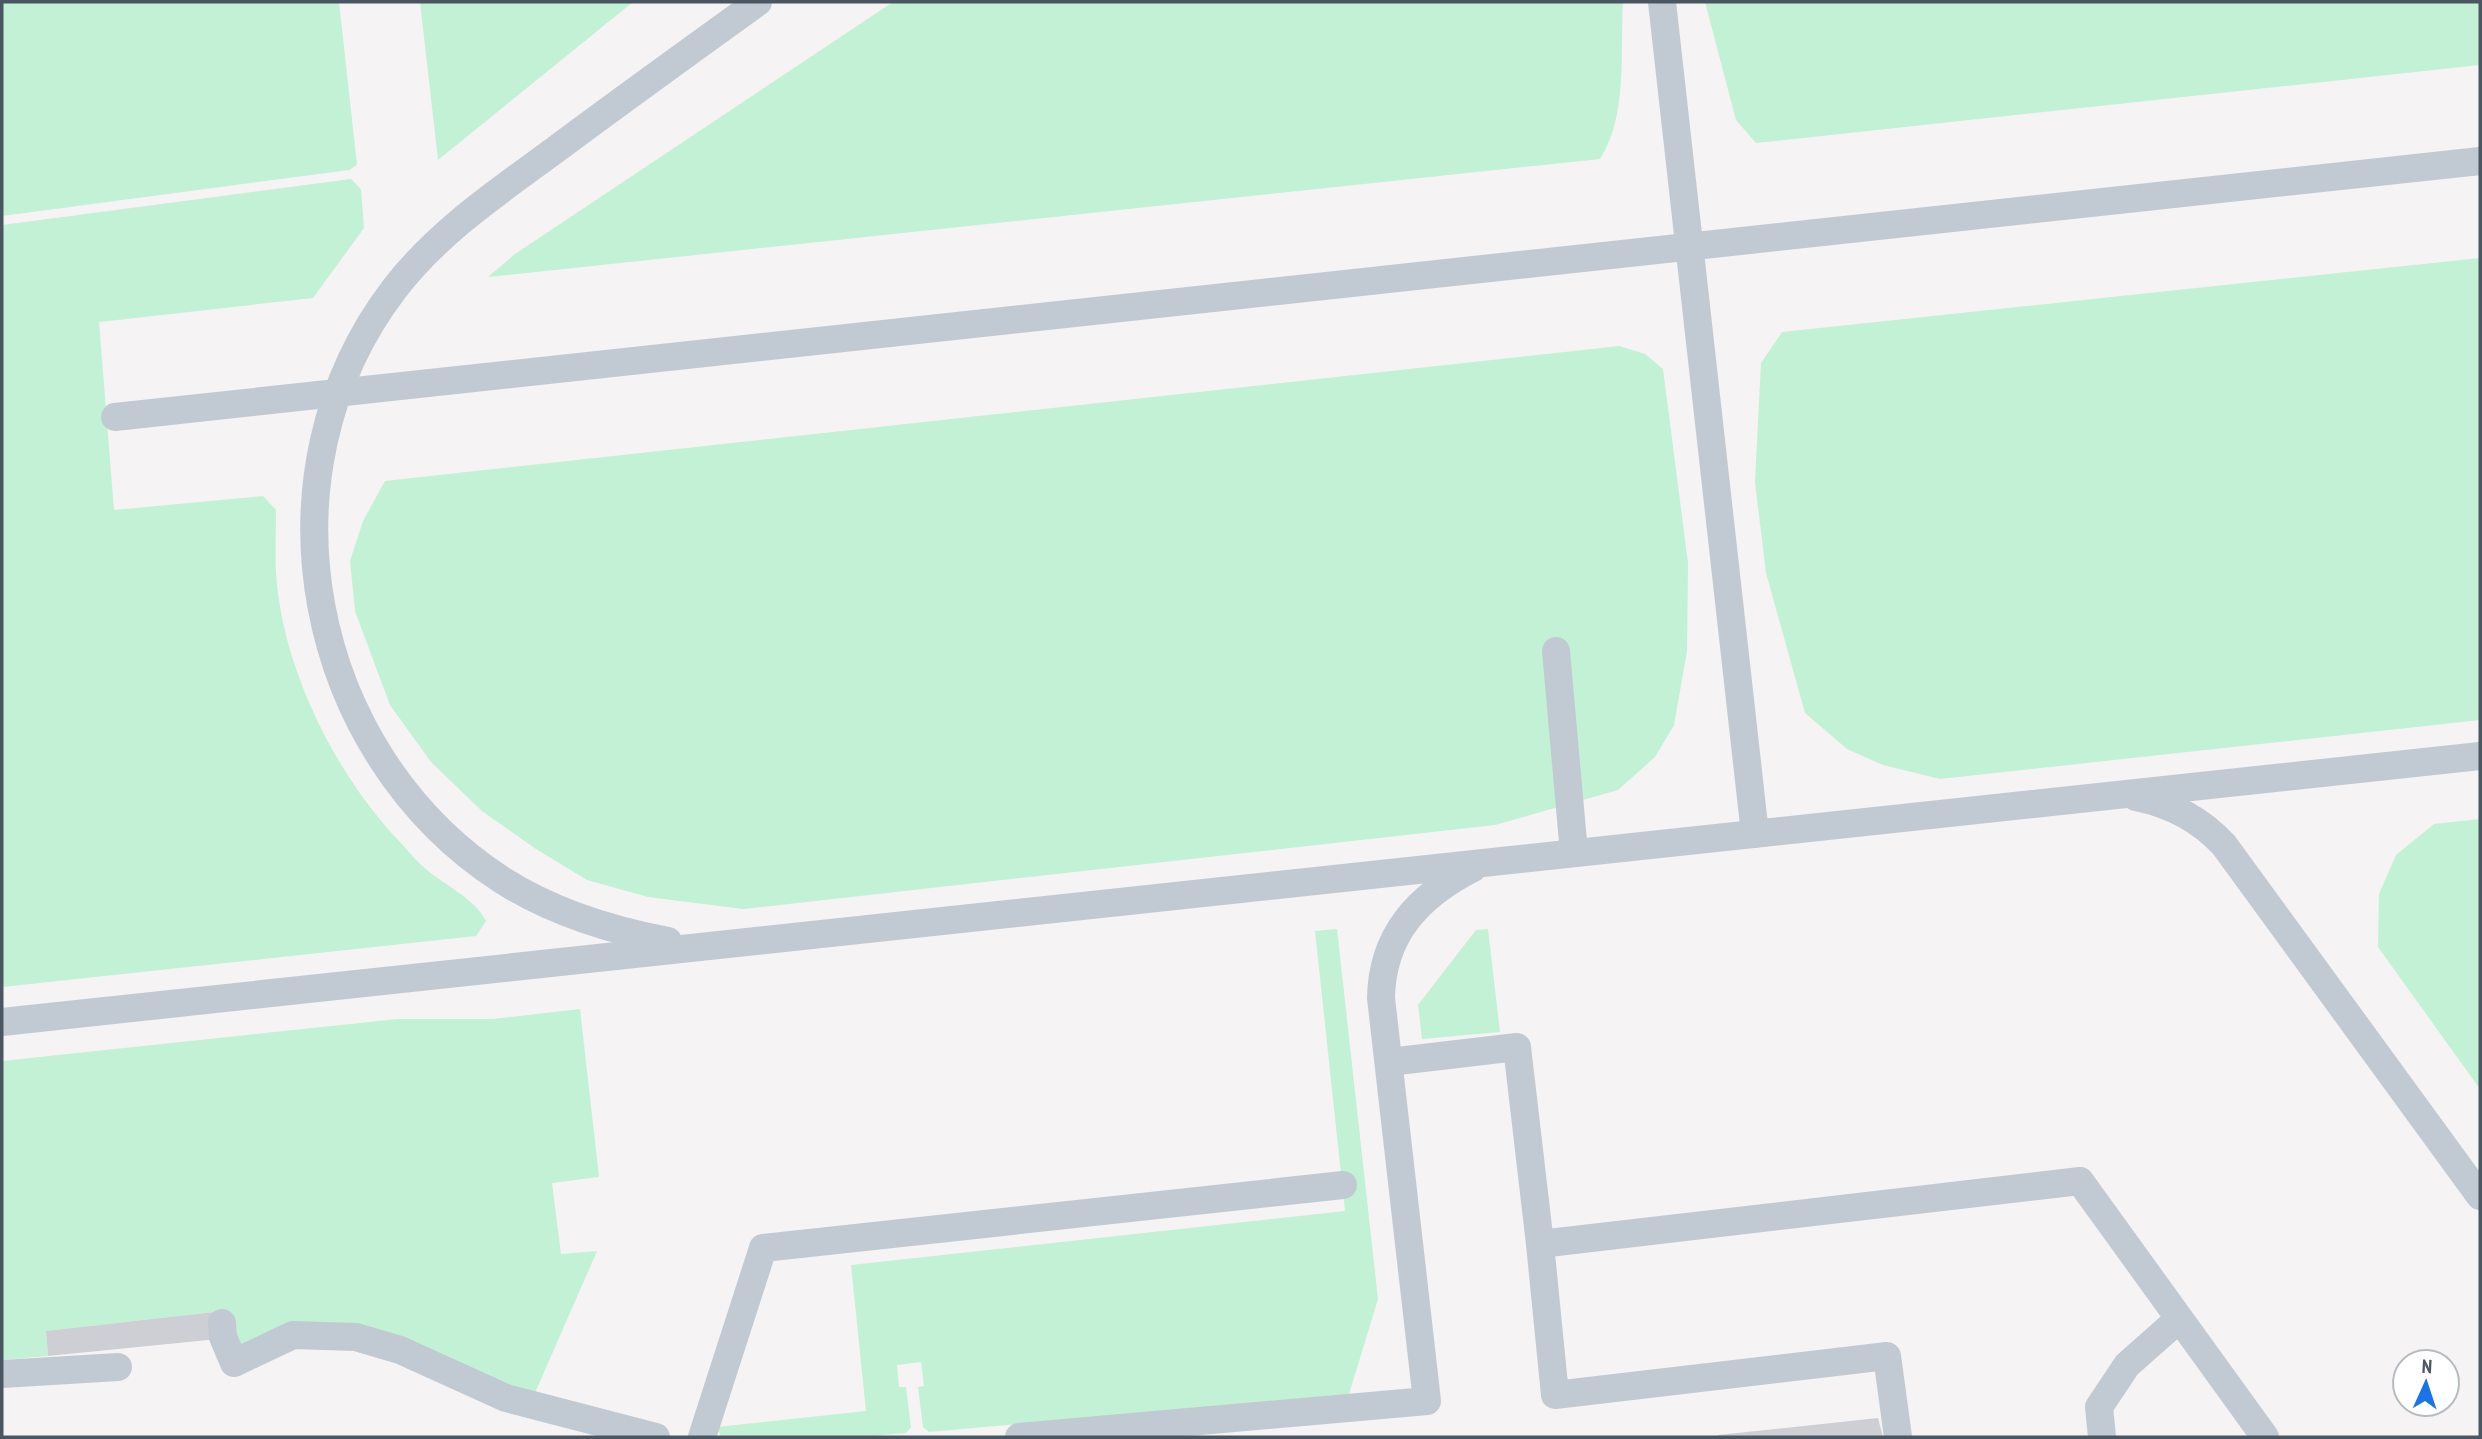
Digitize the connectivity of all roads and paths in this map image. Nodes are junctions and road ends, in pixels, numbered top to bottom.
1 (758, 2) edge
2 (1662, 2) edge
3 (2480, 161) edge
4 (1689, 246) junction
5 (339, 391) junction
6 (115, 417) dead end
7 (1556, 651) dead end
8 (2480, 756) edge
9 (2113, 795) junction
10 (1755, 834) junction
11 (1574, 853) junction
12 (1497, 862) junction
13 (720, 945) junction
14 (2, 1022) edge
15 (1388, 1062) junction
16 (1343, 1185) dead end
17 (2480, 1196) edge
18 (1540, 1244) junction
19 (2179, 1319) junction
20 (222, 1323) dead end
21 (118, 1367) dead end
22 (2, 1374) edge
23 (656, 1437) edge
24 (702, 1437) edge
25 (1019, 1437) edge
26 (1898, 1437) edge
27 (2102, 1437) edge
28 (2264, 1437) edge

1 - 5 lane
2 - 4 lane
3 - 4 lane
4 - 5 lane
4 - 10 lane
5 - 6 lane
5 - 13 lane
7 - 11 lane
8 - 9 lane
9 - 10 lane
9 - 17 lane
10 - 11 lane
11 - 12 lane
12 - 13 lane
12 - 15 lane
13 - 14 lane
15 - 18 lane
15 - 25 lane
16 - 24 lane
18 - 19 lane
18 - 26 lane
19 - 27 lane
19 - 28 lane
20 - 23 lane
21 - 22 lane

